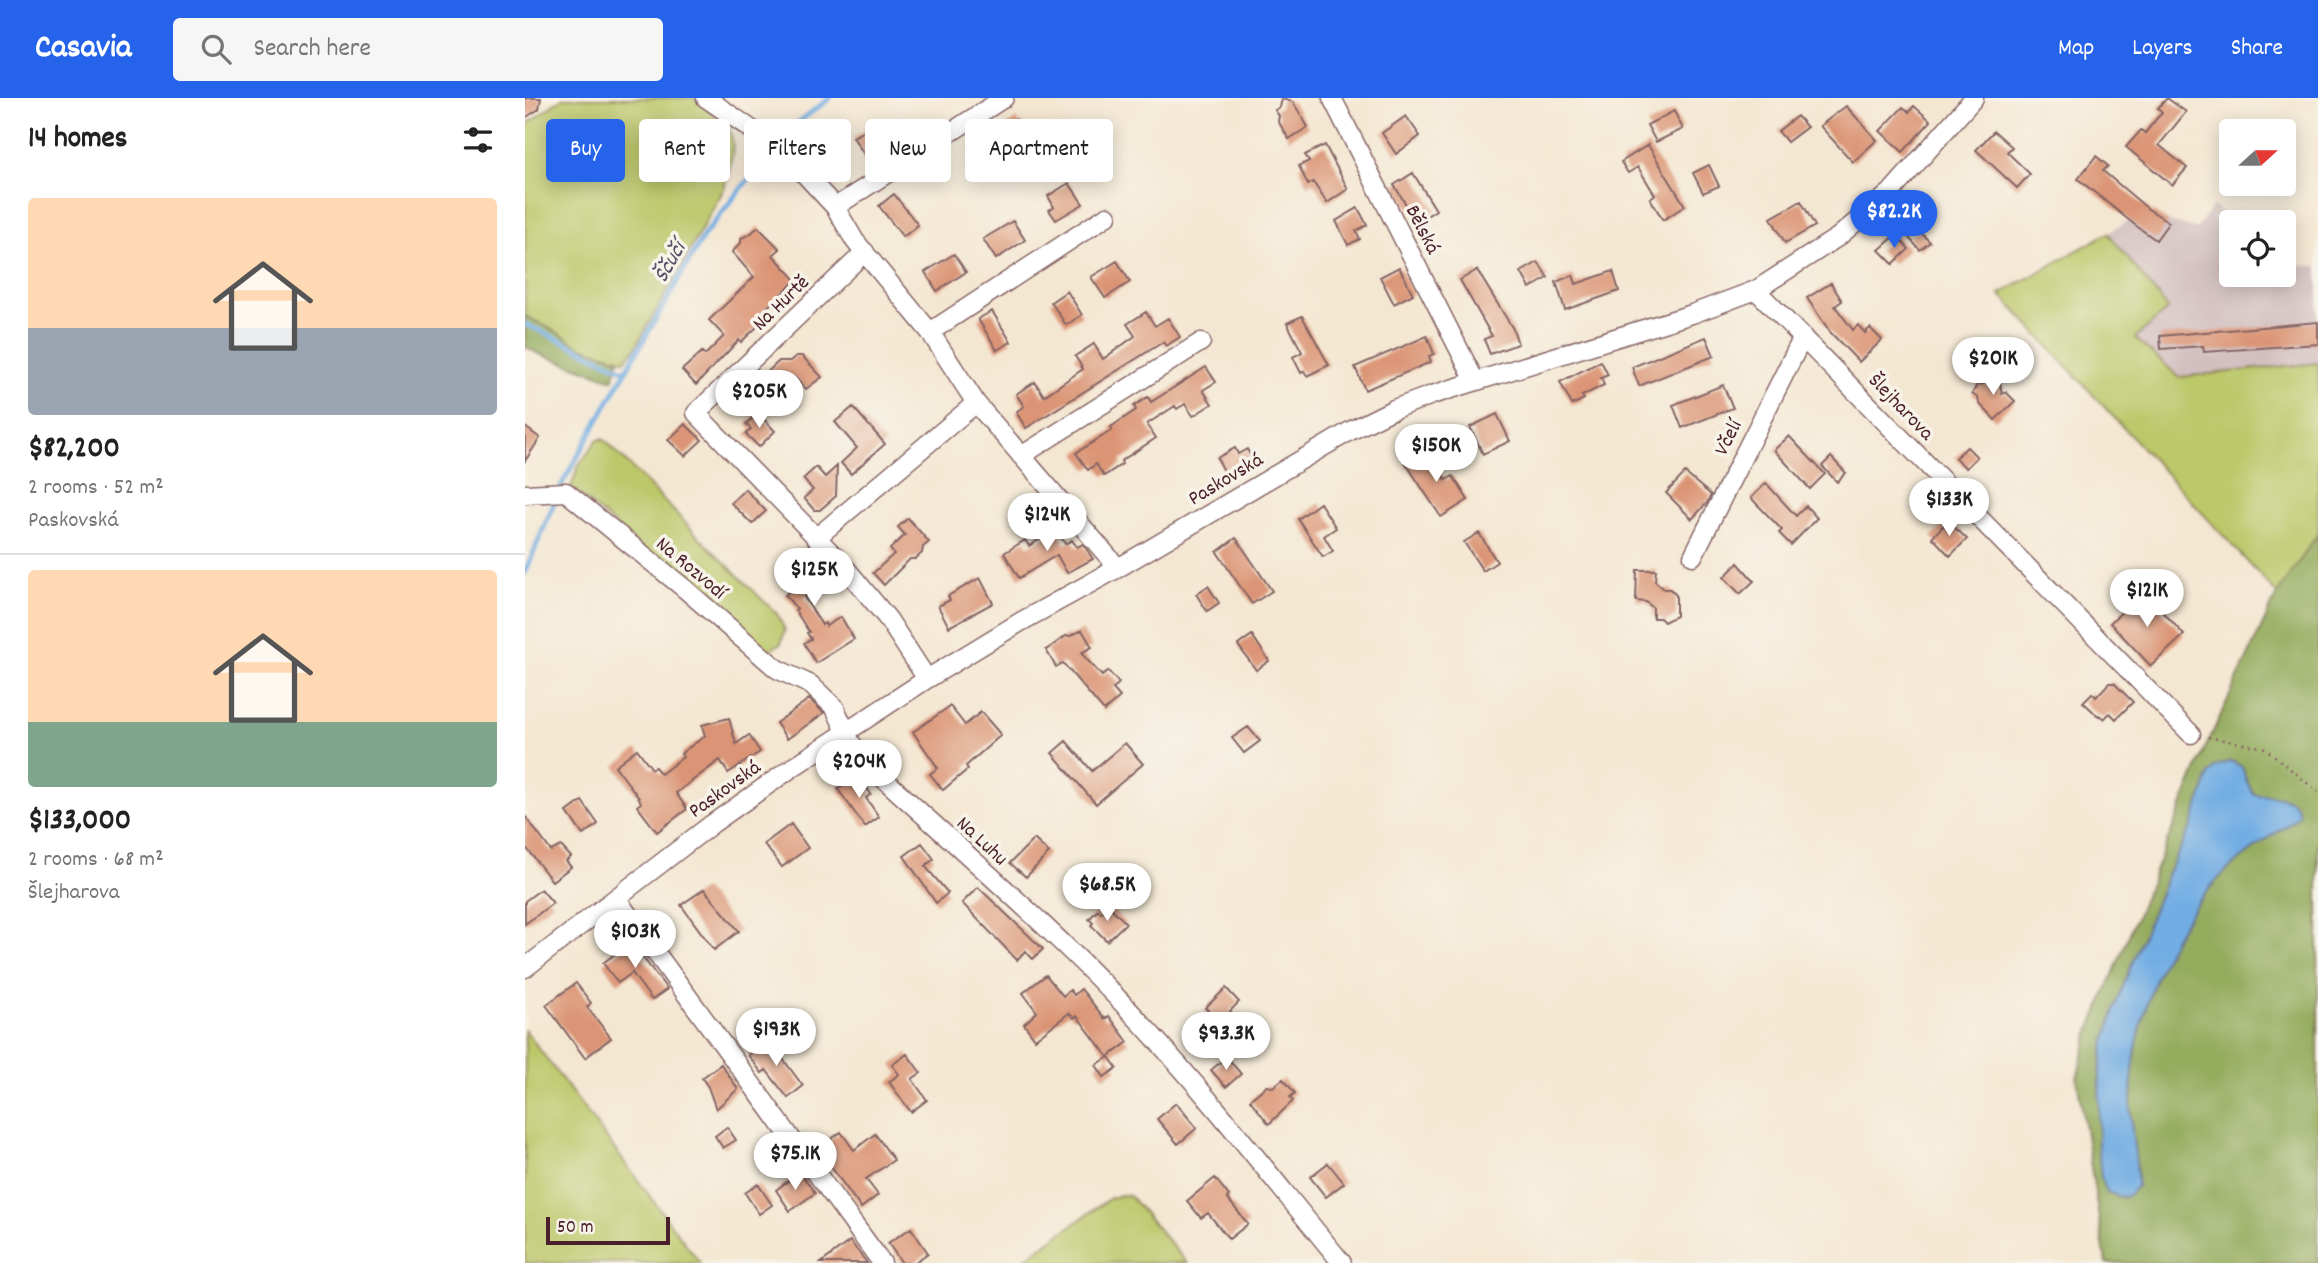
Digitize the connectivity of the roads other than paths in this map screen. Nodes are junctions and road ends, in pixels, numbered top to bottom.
1 (706, 98) edge
2 (1004, 98) edge
3 (1332, 98) edge
4 (1974, 98) edge
5 (835, 207) junction
6 (1107, 216) dead end
7 (865, 252) junction
8 (1756, 290) junction
9 (930, 332) junction
10 (1803, 337) junction
11 (1201, 342) dead end
12 (1475, 381) junction
13 (976, 403) junction
14 (1021, 456) junction
15 (525, 494) edge
16 (816, 538) junction
17 (1693, 556) dead end
18 (1118, 568) junction
19 (927, 679) junction
20 (846, 732) junction
21 (2191, 734) road end
22 (616, 898) junction
23 (525, 968) edge
24 (882, 1263) edge
25 (1342, 1263) edge

1 - 5 street
2 - 5 street
3 - 12 street, Bělská
4 - 8 street, Paskovská
5 - 7 street
6 - 9 street
7 - 9 street
7 - 16 street, Na Hurtě
8 - 10 street, Šlejharova
8 - 12 street, Paskovská
9 - 13 street
10 - 17 street, Včelí
10 - 21 street, Šlejharova
11 - 14 street
12 - 18 street, Paskovská
13 - 14 street
13 - 16 street
14 - 18 street
15 - 20 street, Na Rozvodí
16 - 19 street
18 - 19 street, Paskovská
19 - 20 street, Paskovská
20 - 22 street, Paskovská
20 - 25 street, Na Luhu
22 - 23 street, Paskovská
22 - 24 street

